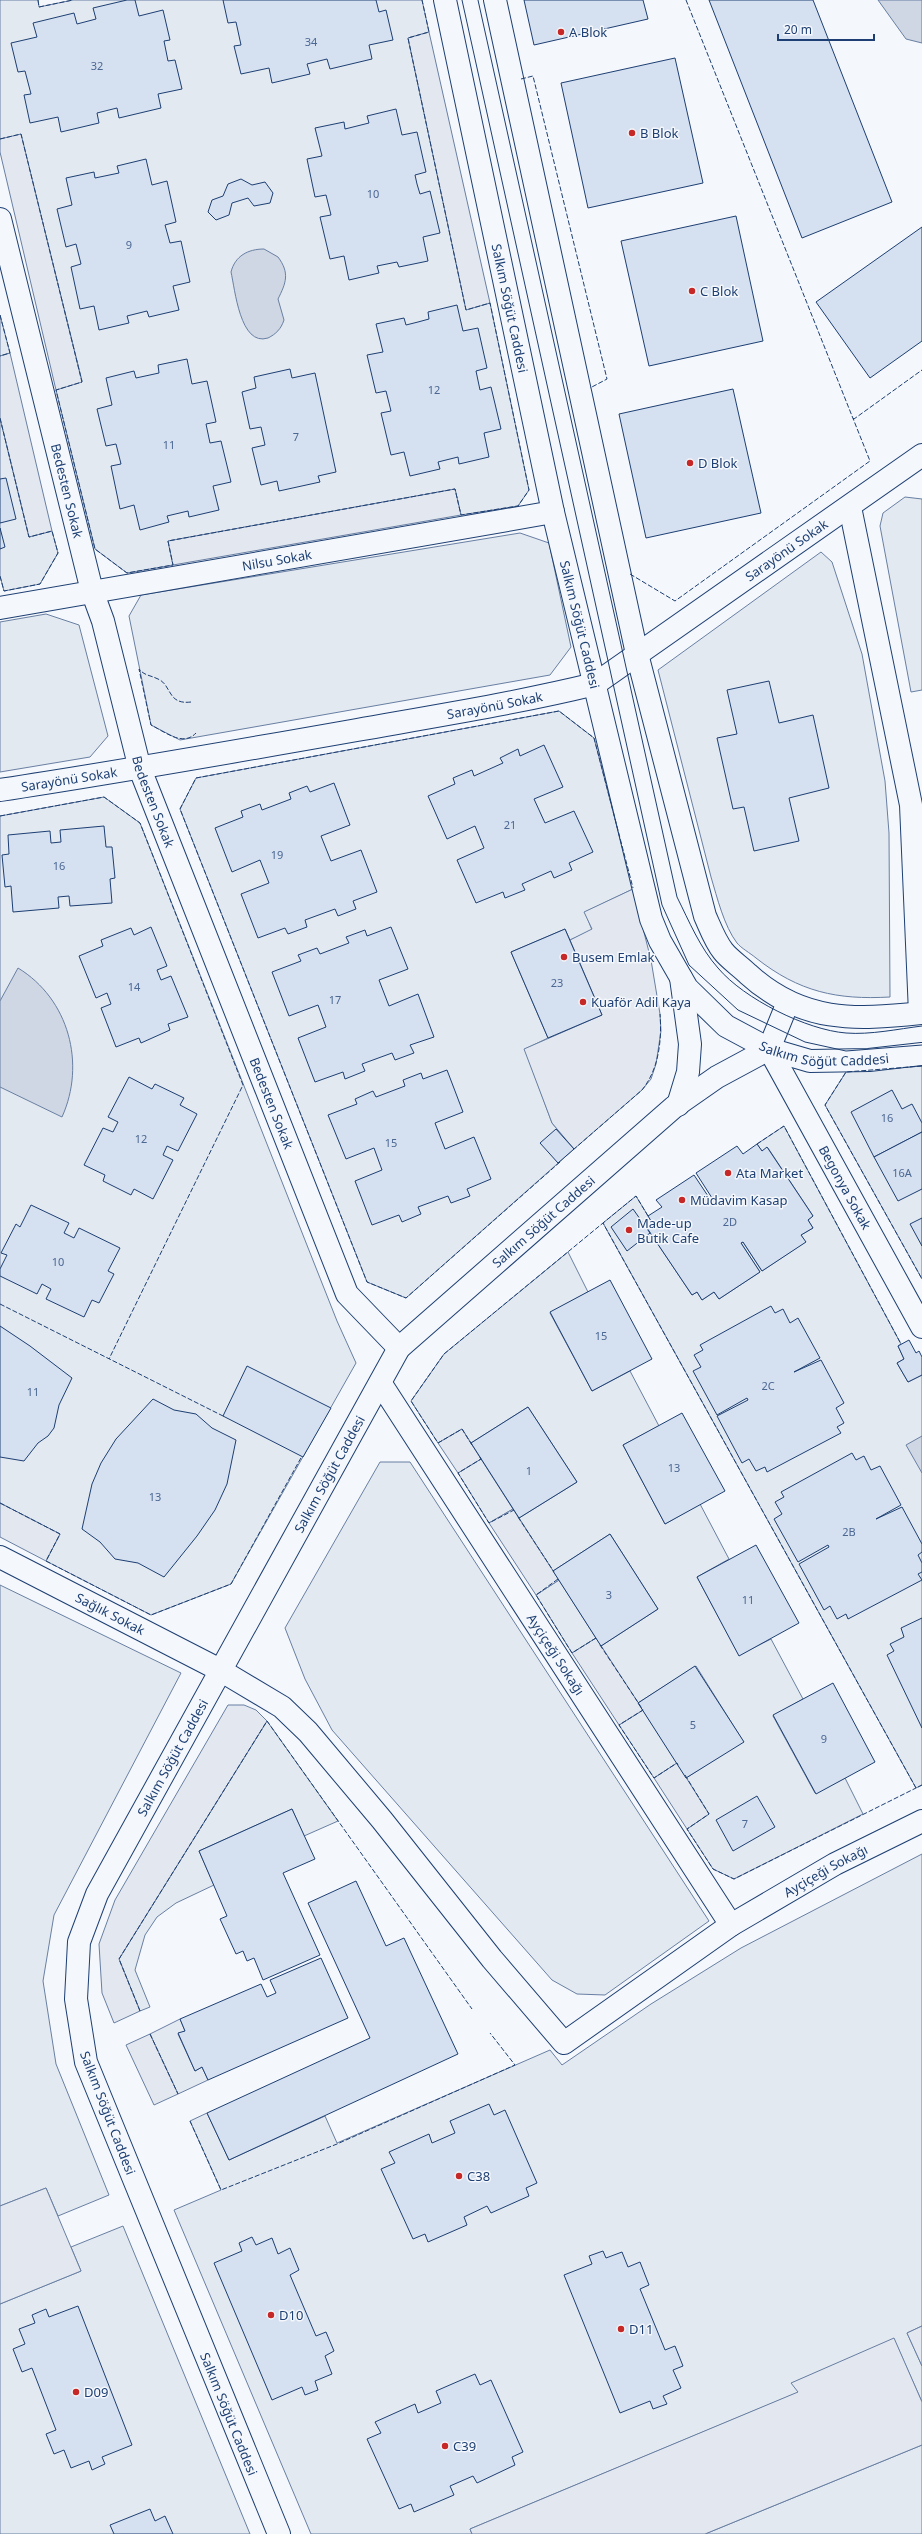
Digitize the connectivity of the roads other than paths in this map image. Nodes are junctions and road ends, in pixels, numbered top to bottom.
1 (445, 0) edge
2 (495, 0) edge
3 (0, 219) edge
4 (922, 454) edge
5 (850, 507) junction
6 (553, 512) junction
7 (92, 591) junction
8 (0, 608) edge
9 (637, 654) junction
10 (595, 684) junction
11 (140, 769) junction
12 (0, 790) edge
13 (681, 978) junction
14 (788, 1002) junction
15 (921, 1013) edge
16 (769, 1049) junction
17 (922, 1054) edge
18 (678, 1104) junction
19 (922, 1327) edge
20 (399, 1348) junction
21 (381, 1384) junction
22 (0, 1557) edge
23 (220, 1670) junction
24 (922, 1821) edge
25 (731, 1925) junction
26 (564, 2043) joint
27 (279, 2534) edge

1 - 6 street, Salkım Söğüt Caddesi
2 - 9 street
3 - 7 street, Bedesten Sokak
4 - 5 street, Sarayönü Sokak
5 - 9 street, Sarayönü Sokak
5 - 15 street
6 - 7 street, Nilsu Sokak
6 - 10 street, Salkım Söğüt Caddesi
7 - 8 street, Nilsu Sokak
7 - 11 street, Bedesten Sokak
9 - 10 street, Sarayönü Sokak
9 - 14 street
10 - 11 street, Sarayönü Sokak
10 - 13 street, Salkım Söğüt Caddesi
11 - 12 street, Sarayönü Sokak
11 - 20 street, Bedesten Sokak
13 - 16 street, Salkım Söğüt Caddesi
13 - 18 street
14 - 15 street
14 - 16 street
16 - 17 street, Salkım Söğüt Caddesi
16 - 18 street, Salkım Söğüt Caddesi
16 - 19 street, Begonya Sokak
18 - 20 street, Salkım Söğüt Caddesi
20 - 21 street, Salkım Söğüt Caddesi
21 - 23 street, Salkım Söğüt Caddesi
21 - 25 street, Ayçiçeği Sokağı
22 - 23 street, Sağlık Sokak
23 - 26 street, Sağlık Sokak
23 - 27 street, Salkım Söğüt Caddesi
24 - 25 street, Ayçiçeği Sokağı
25 - 26 street, Ayçiçeği Sokağı

